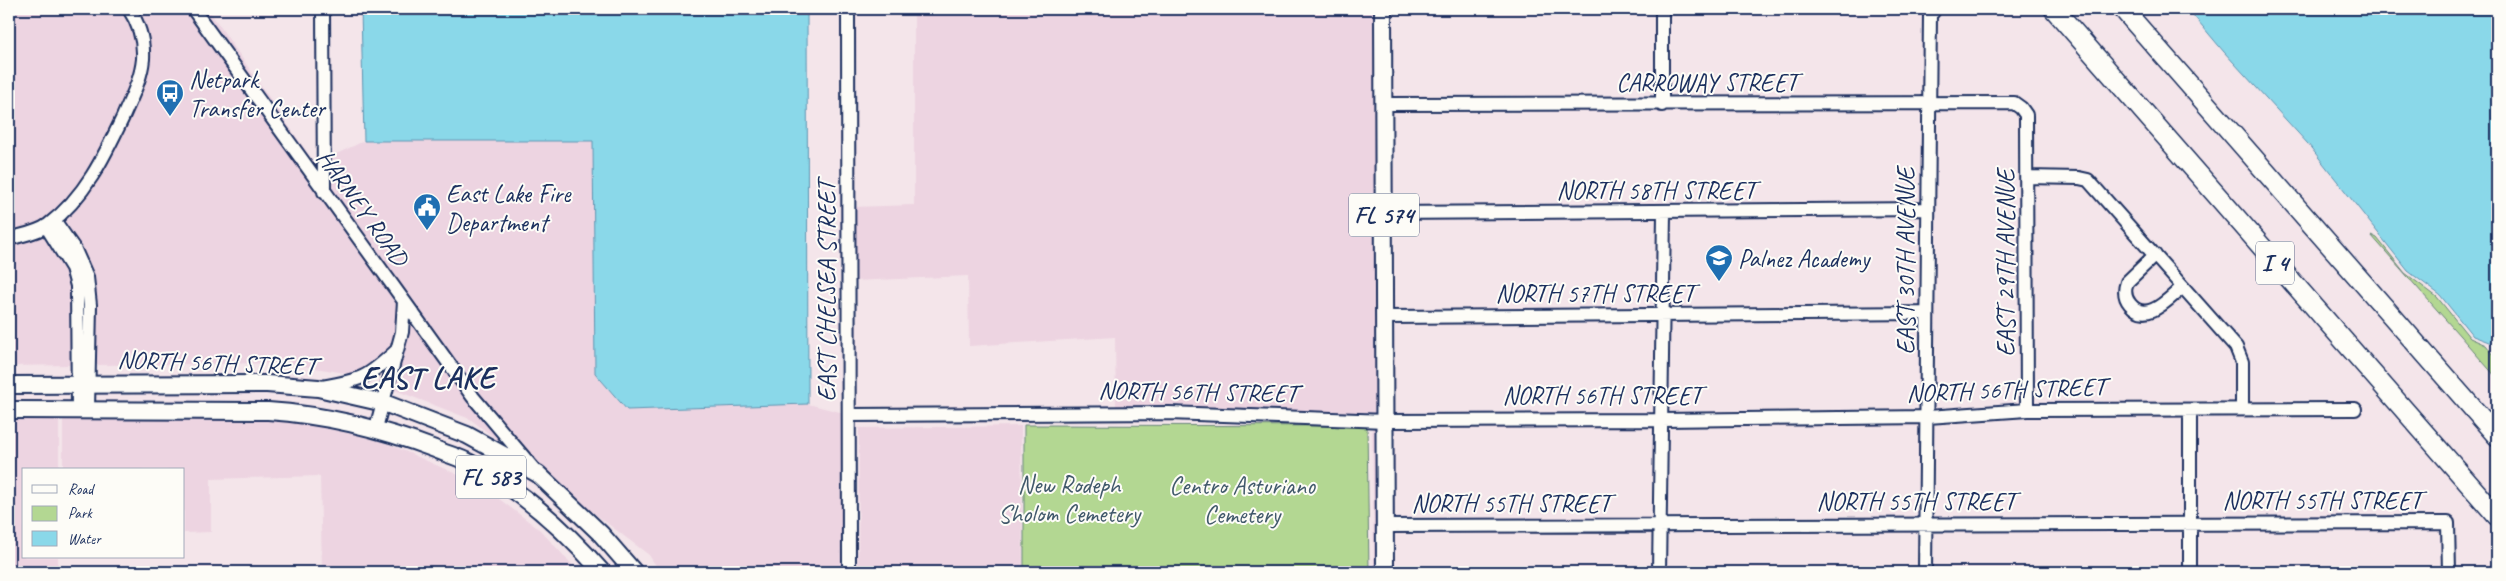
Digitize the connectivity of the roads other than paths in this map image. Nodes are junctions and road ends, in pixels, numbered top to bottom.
1 (129, 9) edge
2 (193, 9) edge
3 (323, 9) edge
4 (848, 9) edge
5 (1383, 9) edge
6 (1662, 9) edge
7 (2054, 9) edge
8 (2123, 9) edge
9 (1930, 11) edge
10 (1928, 102) junction
11 (1383, 104) junction
12 (1662, 105) junction
13 (2026, 115) joint
14 (2027, 177) junction
15 (324, 192) junction
16 (1928, 209) junction
17 (1384, 213) junction
18 (1664, 213) junction
19 (50, 223) junction
20 (9, 239) edge
21 (2155, 255) junction
22 (2183, 287) junction
23 (404, 301) junction
24 (1926, 313) junction
25 (1663, 314) junction
26 (1385, 317) junction
27 (396, 351) junction
28 (83, 384) junction
29 (9, 385) edge
30 (318, 388) junction
31 (384, 403) junction
32 (2242, 409) junction
33 (2355, 409) dead end
34 (9, 410) edge
35 (83, 410) junction
36 (2027, 410) junction
37 (2190, 410) junction
38 (849, 415) junction
39 (1928, 417) junction
40 (1661, 420) junction
41 (1386, 421) junction
42 (376, 428) junction
43 (2497, 436) edge
44 (538, 474) junction
45 (2497, 516) edge
46 (2190, 523) junction
47 (1925, 524) junction
48 (1659, 525) junction
49 (1386, 526) junction
50 (602, 572) edge
51 (634, 572) edge
52 (849, 572) edge
53 (1386, 572) edge
54 (1659, 572) edge
55 (1926, 572) edge
56 (2190, 572) edge
57 (2449, 572) edge

1 - 19 street
2 - 15 street, HARNEY ROAD
3 - 15 street
4 - 38 street, EAST CHELSEA STREET
5 - 11 main road, FL 574
6 - 12 street
7 - 45 highway, I 4
8 - 43 highway, I 4
9 - 10 street, EAST 30TH AVENUE
10 - 12 street, CARROWAY STREET
10 - 13 street, CARROWAY STREET
10 - 16 street, EAST 30TH AVENUE
11 - 12 street, CARROWAY STREET
11 - 17 main road, FL 574
13 - 14 street, EAST 29TH AVENUE
14 - 21 street
14 - 36 street, EAST 29TH AVENUE
15 - 23 street, HARNEY ROAD
16 - 18 street, NORTH 58TH STREET
16 - 24 street, EAST 30TH AVENUE
17 - 18 street, NORTH 58TH STREET
17 - 26 main road, FL 574
18 - 25 street
19 - 20 street
19 - 28 street
21 - 22 street
21 - 22 street
22 - 32 street
23 - 27 street, HARNEY ROAD
23 - 44 street
24 - 25 street, NORTH 57TH STREET
24 - 39 street, EAST 30TH AVENUE
25 - 26 street, NORTH 57TH STREET
25 - 40 street
26 - 41 main road, FL 574
27 - 30 street
27 - 31 street, HARNEY ROAD
28 - 29 main road, NORTH 56TH STREET / FL 583
28 - 30 main road, NORTH 56TH STREET / FL 583
28 - 35 street
30 - 31 main road, NORTH 56TH STREET / FL 583
31 - 42 street, HARNEY ROAD
31 - 44 main road, NORTH 56TH STREET / FL 583
32 - 33 street, NORTH 56TH STREET
32 - 37 street, NORTH 56TH STREET
34 - 35 main road, NORTH 56TH STREET / FL 583
35 - 42 main road, NORTH 56TH STREET / FL 583
36 - 37 street, NORTH 56TH STREET
36 - 39 street, NORTH 56TH STREET
37 - 46 street
38 - 41 street, NORTH 56TH STREET
38 - 52 street, EAST CHELSEA STREET
39 - 40 street, NORTH 56TH STREET
39 - 47 street, EAST 30TH AVENUE
40 - 41 street, NORTH 56TH STREET
40 - 48 street
41 - 49 main road, FL 574
42 - 50 main road, NORTH 56TH STREET / FL 583
44 - 51 main road, NORTH 56TH STREET / FL 583
46 - 47 street, NORTH 55TH STREET
46 - 56 street
46 - 57 street, NORTH 55TH STREET
47 - 48 street, NORTH 55TH STREET
47 - 55 street, EAST 30TH AVENUE
48 - 49 street, NORTH 55TH STREET
48 - 54 street
49 - 53 main road, FL 574

